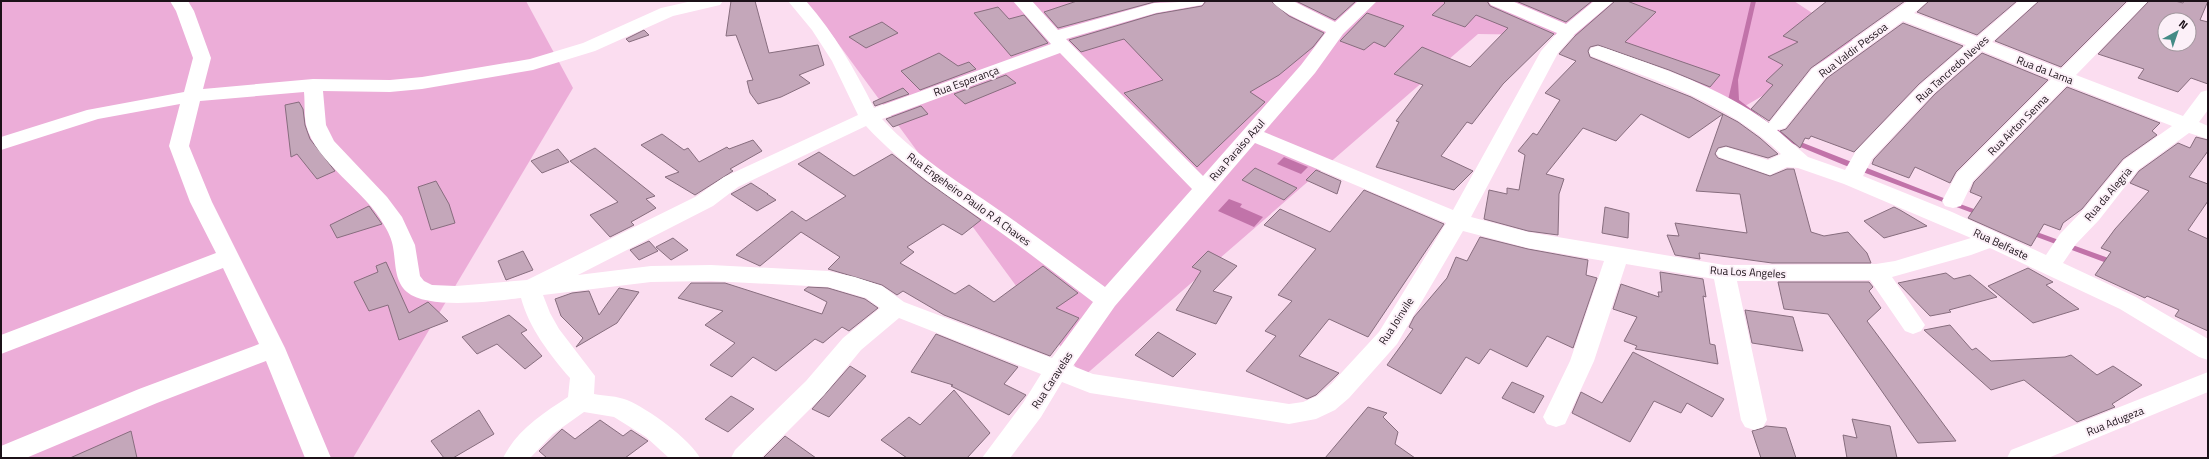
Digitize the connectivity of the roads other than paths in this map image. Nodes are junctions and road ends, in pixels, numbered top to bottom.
1 (179, 1) edge
2 (714, 1) edge
3 (797, 1) edge
4 (1022, 1) edge
5 (1196, 1) edge
6 (1281, 1) edge
7 (1368, 1) edge
8 (1497, 1) edge
9 (1605, 1) edge
10 (1919, 1) edge
11 (2029, 1) edge
12 (2139, 1) edge
13 (1902, 14) junction
14 (1338, 30) junction
15 (1568, 31) junction
16 (1059, 41) junction
17 (1980, 44) junction
18 (1598, 52) dead end
19 (2065, 77) junction
20 (313, 85) junction
21 (193, 96) junction
22 (2208, 96) edge
23 (869, 116) junction
24 (1778, 124) dead end
25 (2187, 125) junction
26 (1250, 134) junction
27 (2208, 134) edge
28 (1, 144) edge
29 (1726, 153) dead end
30 (1793, 161) junction
31 (1856, 172) junction
32 (1204, 189) junction
33 (1949, 208) junction
34 (1458, 221) junction
35 (1990, 239) junction
36 (2060, 252) junction
37 (1617, 256) junction
38 (229, 257) junction
39 (1876, 272) junction
40 (1724, 273) junction
41 (530, 289) junction
42 (1106, 300) junction
43 (896, 308) junction
44 (1913, 325) dead end
45 (1, 345) edge
46 (273, 348) junction
47 (2207, 348) edge
48 (1057, 370) junction
49 (2208, 382) edge
50 (580, 402) junction
51 (1556, 417) dead end
52 (1754, 420) dead end
53 (1, 457) edge
54 (318, 458) edge
55 (516, 458) edge
56 (687, 458) edge
57 (744, 458) edge
58 (994, 458) edge
59 (2020, 458) edge

1 - 21 street
2 - 20 street
3 - 23 street, Rua Engeheiro Paulo R A Chaves
4 - 16 street
5 - 16 street, Rua Esperança
6 - 14 street
7 - 14 street, Rua Paraiso Azul
8 - 15 street
9 - 15 street, Rua Joinvile
10 - 13 street, Rua Valdir Pessoa
11 - 17 street, Rua Tancredo Neves
12 - 19 street, Rua Airton Senna
13 - 17 street, Rua da Lama
13 - 24 street, Rua Valdir Pessoa
14 - 26 street, Rua Paraiso Azul
15 - 34 street, Rua Joinvile
16 - 23 street, Rua Esperança
16 - 32 street
17 - 19 street, Rua da Lama
17 - 31 street, Rua Tancredo Neves
18 - 30 street
19 - 25 street, Rua da Lama
19 - 33 street, Rua Airton Senna
20 - 21 street
20 - 41 street, Rua Joinvile
21 - 28 street
21 - 38 street
22 - 25 street, Rua da Alegria
23 - 41 street, Rua Esperança
23 - 42 street, Rua Engeheiro Paulo R A Chaves
25 - 27 street, Rua da Lama
25 - 36 street, Rua da Alegria
26 - 32 street, Rua Paraiso Azul
26 - 34 street, Rua Los Angeles
29 - 30 street
30 - 31 street, Rua Belfaste
31 - 33 street, Rua Belfaste
32 - 42 street, Rua Paraiso Azul
33 - 35 street, Rua Belfaste
34 - 37 street, Rua Los Angeles
34 - 48 street, Rua Joinvile
35 - 36 street, Rua Belfaste
35 - 39 street, Rua Los Angeles
36 - 47 street, Rua Belfaste
37 - 40 street, Rua Los Angeles
37 - 51 street
38 - 45 street
38 - 46 street
39 - 40 street, Rua Los Angeles
39 - 44 street
40 - 52 street
41 - 43 street, Rua Joinvile
41 - 50 street
42 - 48 street, Rua Caravelas
43 - 48 street, Rua Joinvile
43 - 57 street
46 - 53 street
46 - 54 street
48 - 58 street, Rua Caravelas
49 - 59 street, Rua Adugeza
50 - 55 street
50 - 56 street

